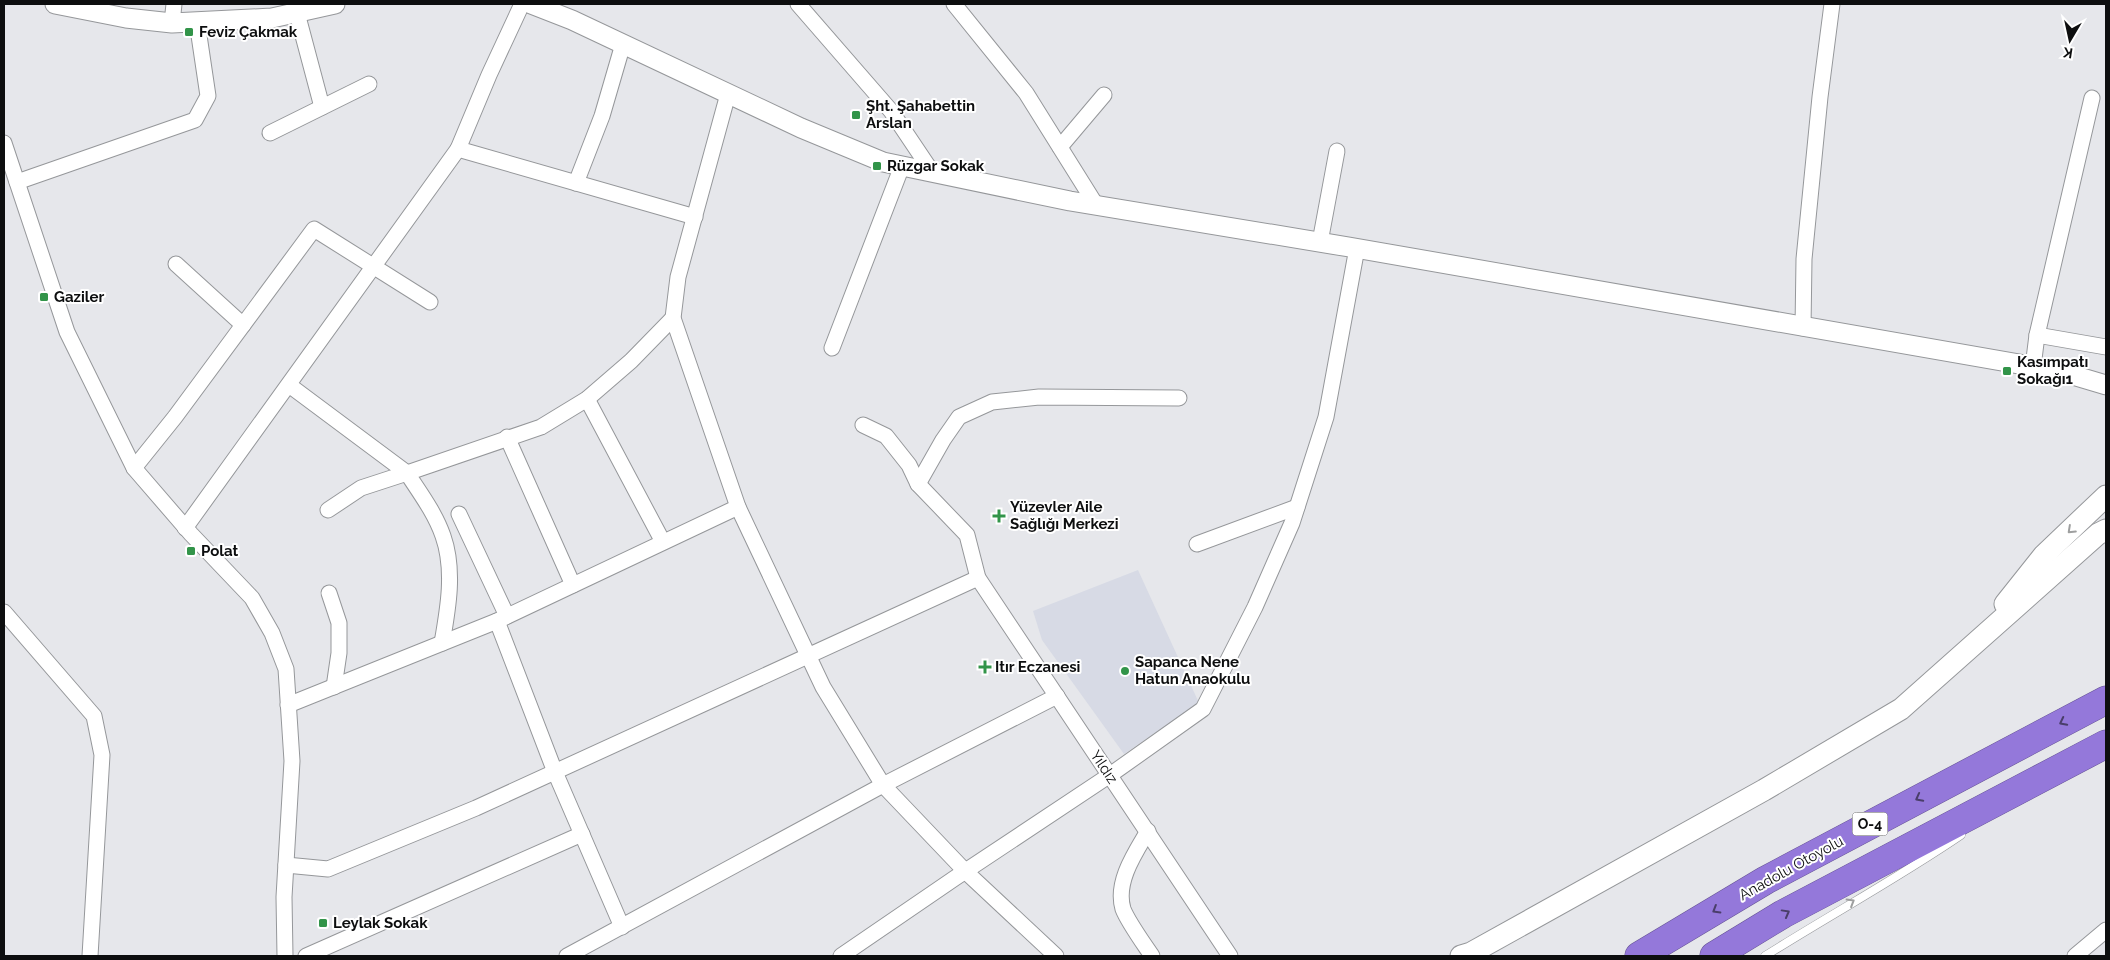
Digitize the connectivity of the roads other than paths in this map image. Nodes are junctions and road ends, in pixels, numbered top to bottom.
1 (55, 4) edge
2 (174, 4) edge
3 (335, 4) edge
4 (522, 4) edge
5 (531, 4) edge
6 (798, 4) edge
7 (954, 4) edge
8 (1832, 4) edge
9 (296, 12) junction
10 (197, 22) junction
11 (172, 23) junction
12 (623, 44) junction
13 (370, 84) dead end
14 (728, 94) junction
15 (1104, 95) dead end
16 (2092, 98) dead end
17 (322, 107) junction
18 (270, 133) dead end
19 (4, 144) edge
20 (1060, 147) junction
21 (458, 149) junction
22 (1337, 151) dead end
23 (902, 166) junction
24 (932, 172) junction
25 (17, 182) junction
26 (576, 183) junction
27 (1096, 205) junction
28 (695, 217) junction
29 (1320, 242) junction
30 (1357, 248) junction
31 (176, 264) dead end
32 (374, 265) junction
33 (430, 302) dead end
34 (673, 318) junction
35 (243, 325) junction
36 (1803, 328) junction
37 (2037, 335) junction
38 (2106, 347) edge
39 (832, 348) dead end
40 (2033, 367) junction
41 (289, 385) junction
42 (2106, 385) edge
43 (1179, 398) dead end
44 (587, 399) junction
45 (863, 425) dead end
46 (507, 437) junction
47 (134, 468) junction
48 (407, 473) junction
49 (918, 484) junction
50 (2106, 496) edge
51 (738, 507) junction
52 (1297, 507) junction
53 (328, 510) dead end
54 (459, 514) dead end
55 (185, 528) junction
56 (2106, 530) edge
57 (663, 542) junction
58 (1197, 544) dead end
59 (978, 578) junction
60 (573, 585) junction
61 (329, 593) dead end
62 (4, 612) edge
63 (502, 618) junction
64 (442, 643) junction
65 (809, 656) junction
66 (1962, 656) junction
67 (334, 687) junction
68 (1058, 696) junction
69 (2106, 700) edge
70 (288, 705) junction
71 (2106, 744) edge
72 (2056, 769) junction
73 (555, 772) junction
74 (1110, 775) junction
75 (884, 785) junction
76 (1990, 814) dead end
77 (1148, 831) junction
78 (1966, 832) dead end
79 (582, 834) junction
80 (286, 865) junction
81 (965, 871) junction
82 (622, 927) junction
83 (2106, 930) edge
84 (90, 956) edge
85 (285, 956) edge
86 (306, 956) edge
87 (567, 956) edge
88 (841, 956) edge
89 (1056, 956) edge
90 (1152, 956) edge
91 (1230, 956) edge
92 (1461, 956) edge
93 (1639, 956) edge
94 (1714, 956) edge
95 (1765, 956) edge
96 (2075, 956) edge

1 - 11 street
2 - 11 street
3 - 9 street
4 - 21 street
5 - 12 street
6 - 24 street
7 - 20 street
8 - 36 street
9 - 10 street
9 - 17 street
10 - 11 street
10 - 25 street
12 - 14 street
12 - 26 street
13 - 17 street
14 - 23 street
14 - 28 street
15 - 20 street
16 - 37 street
17 - 18 street
19 - 25 street
20 - 27 street
21 - 26 street
21 - 32 street
22 - 29 street
23 - 24 street
23 - 39 street
24 - 27 street
25 - 47 street
26 - 28 street
27 - 29 street
28 - 34 street
29 - 30 street
30 - 36 street
30 - 52 street
31 - 35 street
32 - 33 street
32 - 35 street
32 - 41 street
34 - 44 street
34 - 51 street
35 - 47 street
36 - 40 street
37 - 38 street
37 - 40 street
40 - 42 street
41 - 48 street
41 - 55 street
43 - 49 street
44 - 46 street
44 - 57 street
45 - 49 street, Yıldız
46 - 48 street
46 - 60 street
47 - 55 street
48 - 53 street
48 - 64 street
49 - 59 street, Yıldız
50 -> 66 main road
51 - 57 street
51 - 65 street
52 - 58 street
52 - 74 street
54 - 63 street
55 - 70 street
56 - 66 main road
57 - 60 street
59 - 65 street
59 - 68 street, Yıldız
60 - 63 street
61 - 67 street
62 - 84 street
63 - 64 street
63 - 73 street
64 - 67 street
65 - 73 street
65 - 75 street
66 - 92 main road
67 - 70 street
68 - 74 street, Yıldız
68 - 75 street
69 -> 93 highway, Anadolu Otoyolu / O-4
70 - 80 street
71 - 72 highway, O-4
72 - 76 lane
94 -> 72 highway, O-4
73 - 79 street
73 - 80 street
74 - 77 street, Yıldız
74 - 81 street
75 - 81 street
75 - 82 street
77 - 90 street
77 - 91 street, Yıldız
95 -> 78 lane
79 - 82 street
79 - 86 street
80 - 85 street
81 - 88 street
81 - 89 street
82 - 87 street
83 - 96 street

